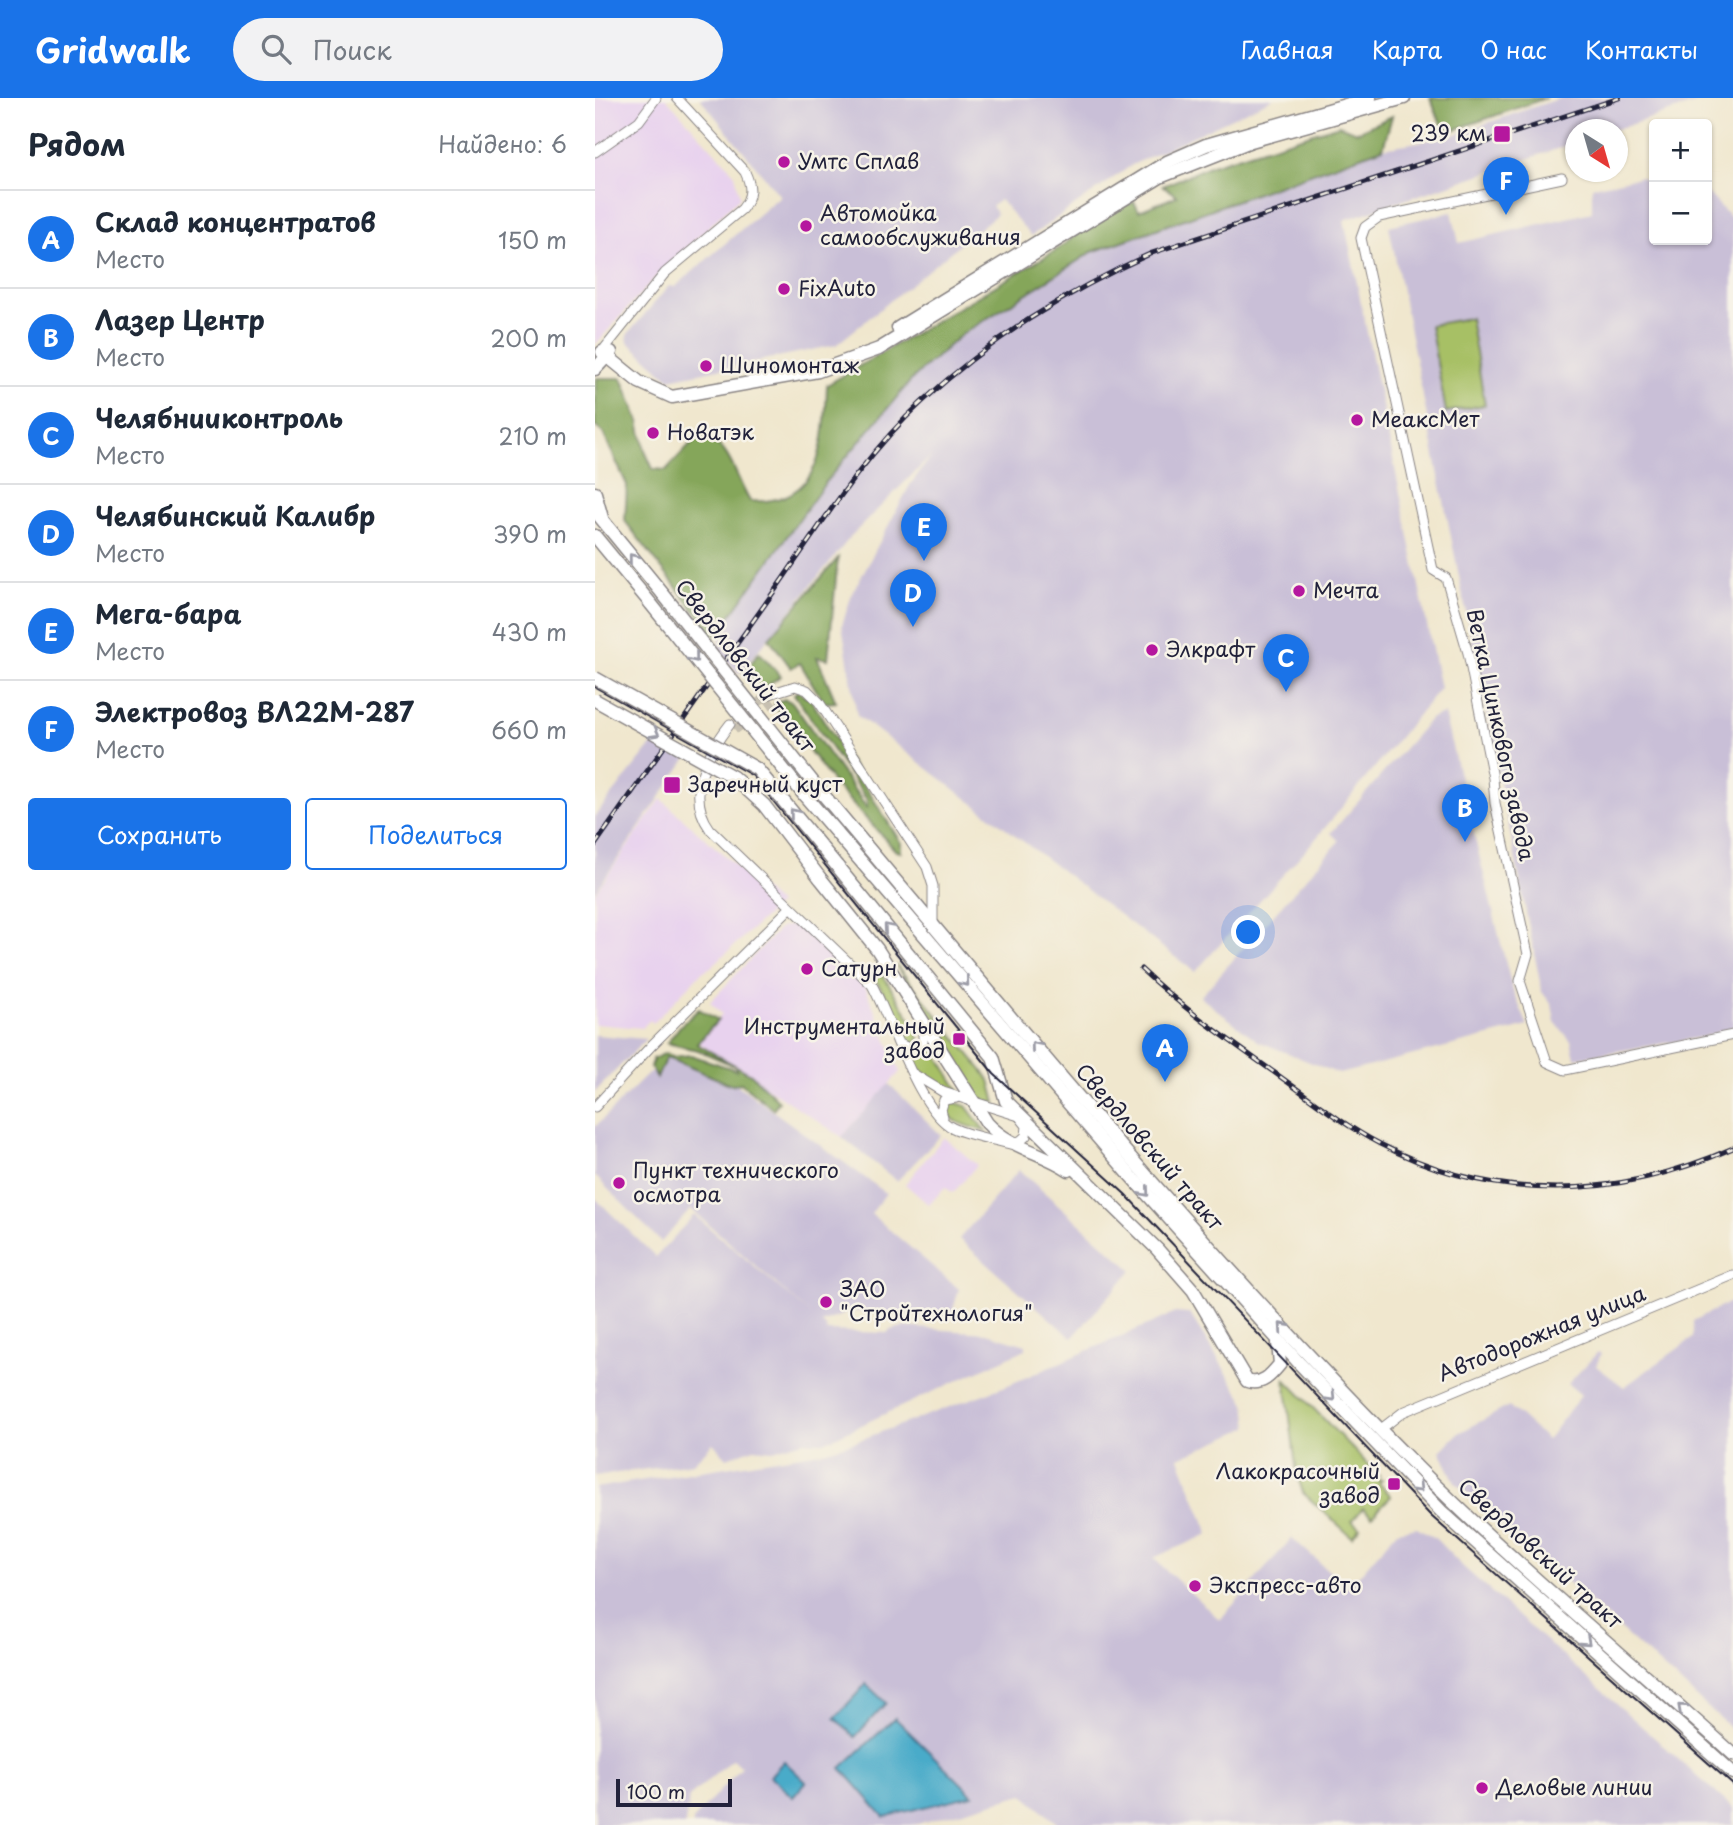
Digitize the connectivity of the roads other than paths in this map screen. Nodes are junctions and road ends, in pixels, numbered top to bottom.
1 (656, 98) edge
2 (677, 98) edge
3 (1370, 98) edge
4 (1404, 98) edge
5 (1250, 137) junction
6 (595, 152) edge
7 (1562, 178) dead end
8 (604, 354) edge
9 (595, 369) edge
10 (595, 494) edge
11 (595, 511) edge
12 (604, 522) junction
13 (595, 536) edge
14 (595, 678) edge
15 (772, 698) tunnel mouth
16 (595, 700) edge
17 (732, 727) tunnel mouth
18 (790, 908) junction
19 (933, 924) junction
20 (922, 1021) junction
21 (1733, 1035) edge
22 (898, 1043) junction
23 (912, 1073) junction
24 (966, 1099) junction
25 (595, 1107) edge
26 (1019, 1116) junction
27 (944, 1119) junction
28 (1010, 1144) junction
29 (1095, 1188) junction
30 (1733, 1275) edge
31 (1276, 1338) junction
32 (1280, 1364) junction
33 (1300, 1364) junction
34 (1381, 1429) junction
35 (1371, 1439) junction
36 (1733, 1754) edge
37 (1733, 1773) edge

1 - 6 street
2 - 8 street
3 - 5 main road
4 - 5 main road
5 - 8 main road
7 - 21 street, Ветка Цинкового завода
8 - 9 main road
10 - 12 main road
11 - 12 main road, Свердловский тракт
19 -> 12 main road, Свердловский тракт, bridge
13 -> 31 main road, Свердловский тракт, bridge
26 -> 14 main road, bridge
15 - 19 street
16 -> 20 main road, bridge
17 - 18 street
18 - 22 street
18 - 25 street
34 -> 19 main road, Свердловский тракт
20 - 22 street
20 - 24 main road
22 - 23 street
23 - 24 street
23 - 27 street
24 - 26 street
24 - 27 street
24 - 28 main road
26 - 28 street
26 - 29 main road
27 - 28 street
28 - 29 main road
29 - 32 main road
30 - 34 street, Автодорожная улица
31 - 32 main road
31 - 33 main road, Свердловский тракт
32 - 33 main road
33 -> 35 main road, Свердловский тракт
34 - 35 main road, Автодорожная улица
36 -> 34 main road, Свердловский тракт
35 -> 37 main road, Свердловский тракт

